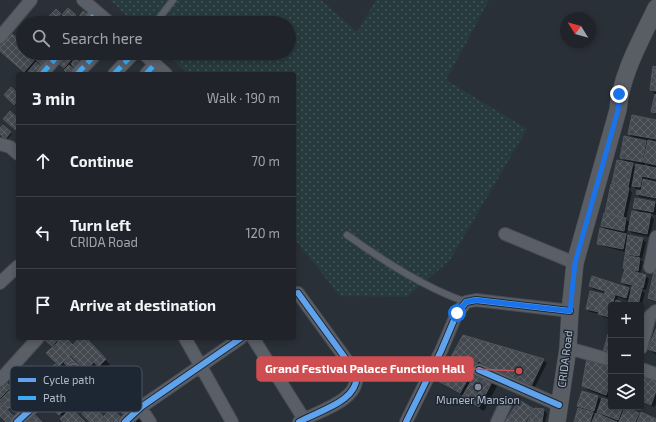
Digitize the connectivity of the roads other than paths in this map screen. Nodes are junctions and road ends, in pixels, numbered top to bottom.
1 (31, 0) edge
2 (83, 0) edge
3 (173, 0) edge
4 (656, 8) edge
5 (97, 12) junction
6 (18, 16) edge
7 (93, 16) edge
8 (102, 16) edge
9 (161, 16) edge
10 (16, 18) edge
11 (656, 35) edge
12 (0, 37) edge
13 (54, 60) edge
14 (90, 60) edge
15 (127, 60) edge
16 (151, 60) edge
17 (155, 64) junction
18 (44, 72) edge
19 (79, 72) edge
20 (116, 72) edge
21 (148, 72) edge
22 (164, 72) edge
23 (618, 110) junction
24 (0, 144) edge
25 (16, 152) edge
26 (505, 234) dead end
27 (347, 235) dead end
28 (656, 237) edge
29 (575, 263) junction
30 (650, 267) dead end
31 (16, 268) edge
32 (0, 283) edge
33 (298, 292) dead end
34 (466, 302) junction
35 (570, 311) junction
36 (656, 311) edge
37 (644, 338) edge
38 (36, 340) edge
39 (186, 340) edge
40 (238, 340) edge
41 (254, 340) edge
42 (568, 348) junction
43 (608, 359) edge
44 (13, 366) edge
45 (201, 366) junction
46 (10, 369) edge
47 (479, 370) dead end
48 (644, 370) edge
49 (656, 374) edge
50 (0, 380) edge
51 (506, 405) dead end
52 (560, 405) junction
53 (142, 407) joint
54 (28, 412) edge
55 (136, 412) edge
56 (301, 421) edge
57 (17, 422) edge
58 (125, 422) edge
59 (150, 422) edge
60 (232, 422) edge
61 (406, 422) edge
62 (497, 422) edge
63 (557, 422) edge

1 - 6 street
2 - 5 street
3 - 9 lane
4 - 23 main road, CRIDA Road
5 - 7 street
5 - 8 street
10 - 12 street
11 - 23 main road, CRIDA Road
13 - 18 street
14 - 19 street
15 - 20 street
16 - 17 street
17 - 21 street
17 - 22 street
23 - 29 main road, CRIDA Road
24 - 25 street
26 - 29 street
27 - 34 lane
28 - 30 street
29 - 35 main road, CRIDA Road
31 - 32 street
33 - 56 street
34 - 35 street
34 - 61 street
35 - 42 main road, CRIDA Road
36 - 37 street
38 - 44 street
39 - 45 street
40 - 45 street
41 - 56 street
42 - 43 street
42 - 52 main road, CRIDA Road
45 - 53 street
45 - 60 street
46 - 50 street
47 - 52 street
48 - 49 street
51 - 62 street
52 - 63 main road, CRIDA Road
53 - 59 street
54 - 57 street
55 - 58 street

